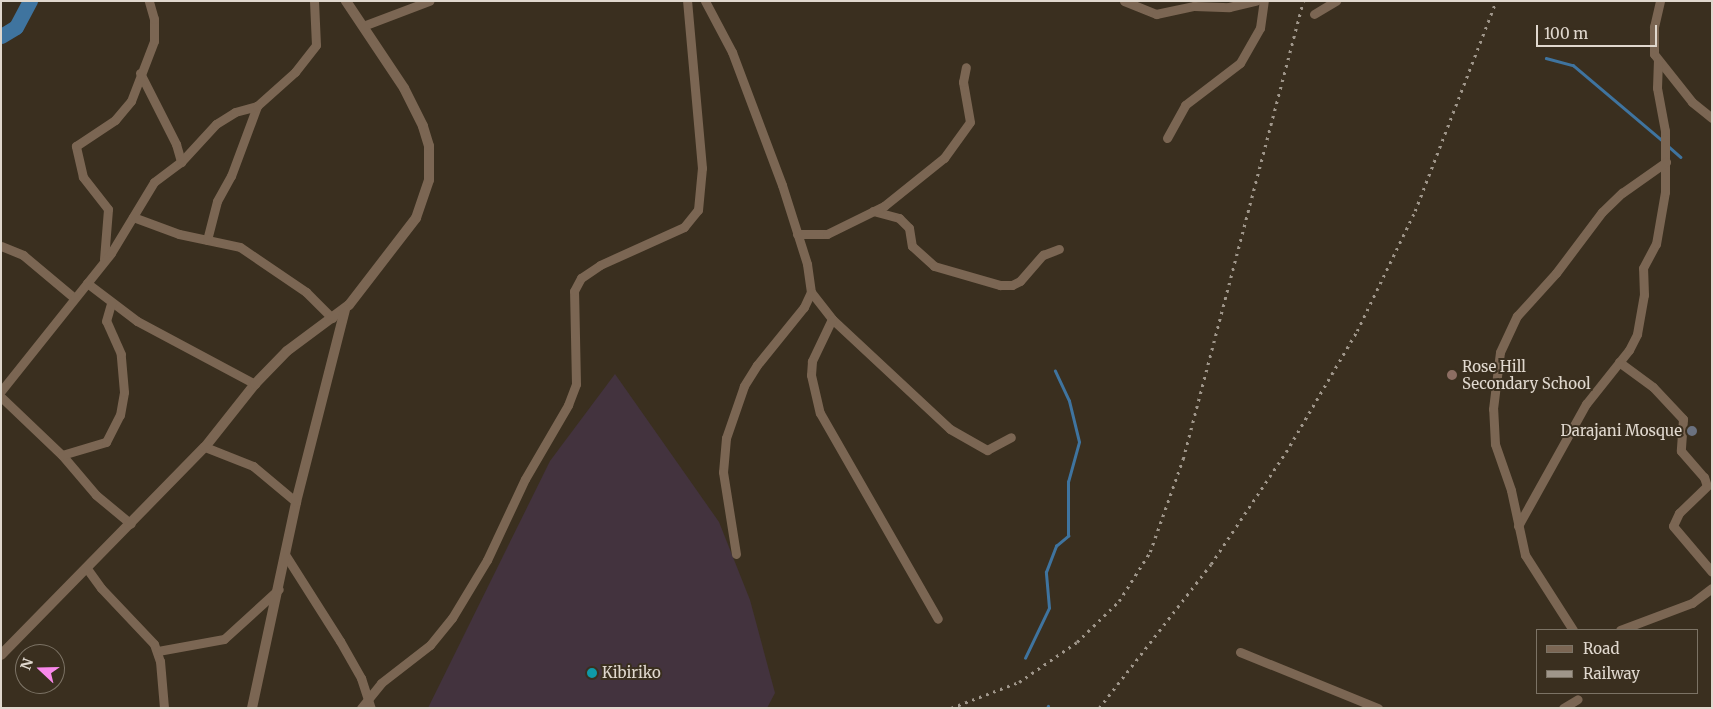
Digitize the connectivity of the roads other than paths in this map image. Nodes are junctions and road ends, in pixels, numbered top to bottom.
1 (149, 1) edge
2 (314, 1) edge
3 (346, 1) edge
4 (429, 1) edge
5 (687, 1) edge
6 (705, 1) edge
7 (1124, 1) edge
8 (1256, 1) edge
9 (1264, 1) edge
10 (1336, 1) edge
11 (1660, 1) edge
12 (1314, 14) dead end
13 (363, 26) junction
14 (1658, 60) junction
15 (966, 66) dead end
16 (140, 73) junction
17 (257, 106) junction
18 (1712, 118) edge
19 (1167, 138) dead end
20 (181, 162) junction
21 (1666, 162) junction
22 (870, 211) junction
23 (133, 217) junction
24 (796, 234) junction
25 (207, 240) junction
26 (1, 246) edge
27 (1059, 250) dead end
28 (103, 264) junction
29 (87, 283) junction
30 (811, 292) junction
31 (73, 298) junction
32 (111, 304) junction
33 (345, 310) junction
34 (332, 318) junction
35 (832, 319) junction
36 (1619, 362) junction
37 (255, 384) junction
38 (1, 391) edge
39 (1, 397) edge
40 (1011, 437) dead end
41 (205, 447) junction
42 (62, 455) junction
43 (296, 502) junction
44 (131, 524) junction
45 (1518, 526) junction
46 (736, 554) dead end
47 (286, 556) junction
48 (88, 570) junction
49 (1712, 572) edge
50 (1712, 588) edge
51 (279, 589) junction
52 (938, 619) dead end
53 (1571, 629) edge
54 (1623, 629) edge
55 (158, 651) junction
56 (1240, 652) dead end
57 (1, 654) edge
58 (368, 696) junction
59 (1578, 696) edge
60 (164, 708) edge
61 (252, 708) edge
62 (361, 708) edge
63 (371, 708) edge
64 (1378, 708) edge
65 (1563, 708) edge
66 (1581, 708) edge

1 - 16 street
2 - 17 street
3 - 13 street
4 - 13 street
5 - 58 street
6 - 24 street
7 - 8 street
9 - 19 street
10 - 12 street
11 - 14 street
13 - 33 street
14 - 18 street
14 - 21 street
15 - 22 street
16 - 20 street
16 - 28 street
17 - 20 street
17 - 25 street
20 - 23 street
21 - 36 street
21 - 45 street
22 - 24 street
22 - 27 street
23 - 25 street
23 - 28 street
24 - 30 street
25 - 34 street
26 - 31 street
28 - 29 street
29 - 31 street
29 - 32 street
30 - 35 street
30 - 46 street
31 - 38 street
32 - 37 street
32 - 42 street
33 - 34 street
33 - 43 street
34 - 37 street
35 - 40 street
35 - 52 street
36 - 45 street
36 - 49 street
37 - 41 street
39 - 42 street
41 - 43 street
41 - 44 street
42 - 44 street
43 - 47 street
44 - 48 street
45 - 53 street
47 - 51 street
47 - 58 street
48 - 55 street
48 - 57 street
50 - 54 street
51 - 55 street
51 - 61 street
55 - 60 street
56 - 64 street
58 - 62 street
58 - 63 street
59 - 65 street
59 - 66 street

